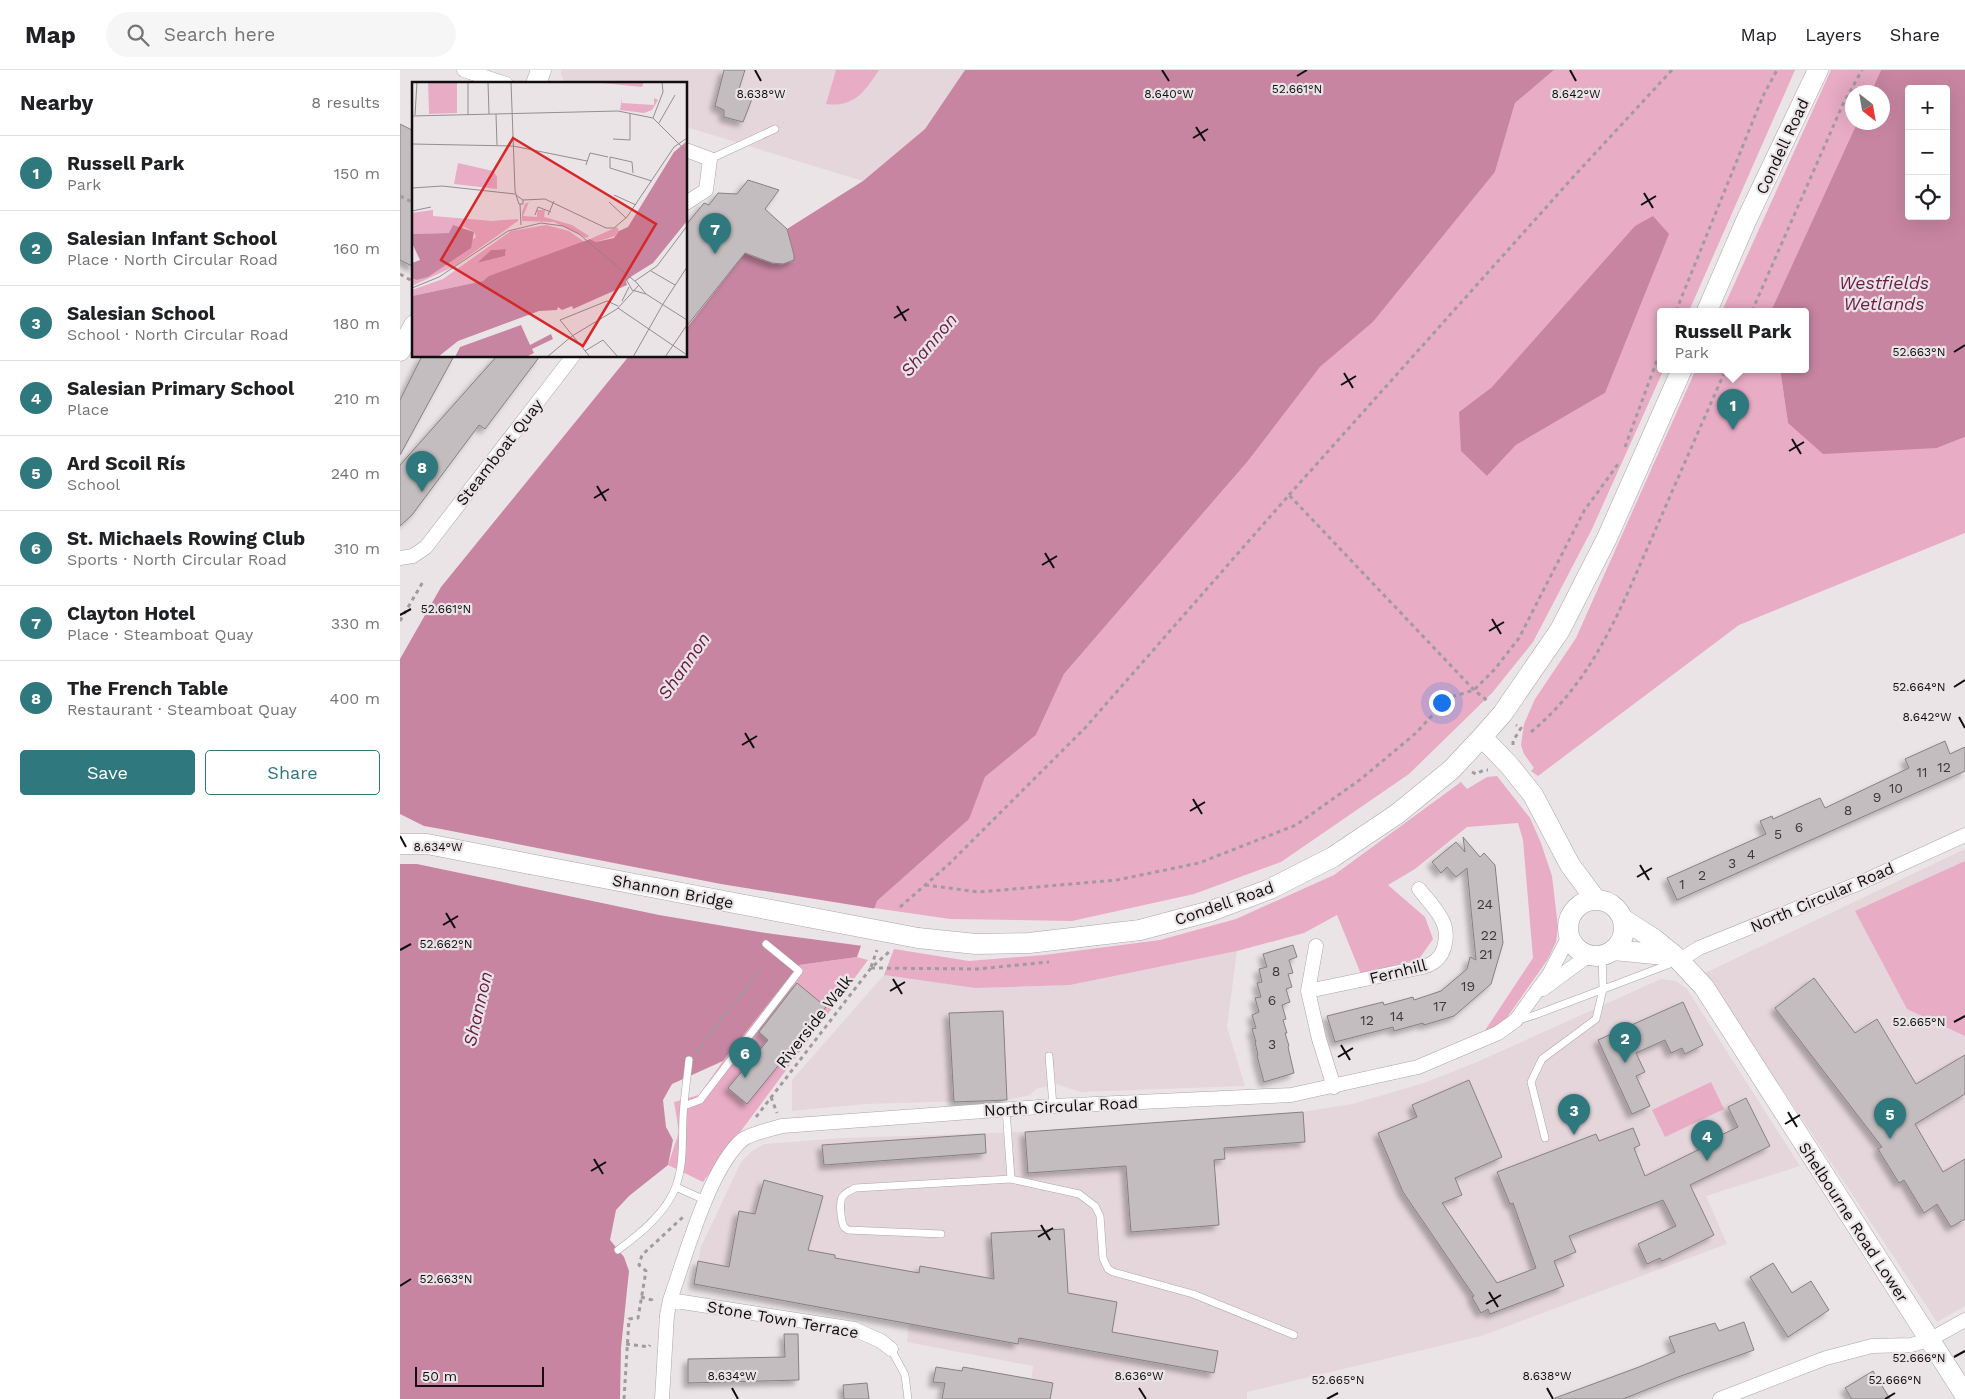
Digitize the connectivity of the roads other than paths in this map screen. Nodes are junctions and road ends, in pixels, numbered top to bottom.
1 (464, 70) edge
2 (541, 70) edge
3 (1818, 70) edge
4 (500, 82) edge
5 (537, 82) edge
6 (775, 129) dead end
7 (688, 151) edge
8 (710, 159) junction
9 (688, 202) edge
10 (1708, 308) edge
11 (412, 329) edge
12 (400, 351) edge
13 (571, 358) edge
14 (1680, 373) edge
15 (400, 558) edge
16 (1482, 737) junction
17 (400, 832) edge
18 (1965, 835) edge
19 (400, 844) edge
20 (427, 844) junction
21 (1570, 865) junction
22 (1419, 889) dead end
23 (1596, 900) junction
24 (1577, 907) junction
25 (1623, 919) junction
26 (1569, 936) junction
27 (918, 938) joint
28 (766, 944) dead end
29 (1316, 946) dead end
30 (1602, 953) junction
31 (1677, 958) junction
32 (1603, 989) junction
33 (1308, 991) junction
34 (1535, 996) junction
35 (1516, 1020) junction
36 (1049, 1056) dead end
37 (689, 1060) road end
38 (1334, 1087) junction
39 (684, 1106) junction
40 (1054, 1106) junction
41 (1006, 1109) junction
42 (1544, 1138) dead end
43 (1010, 1180) junction
44 (676, 1187) junction
45 (705, 1200) junction
46 (940, 1234) dead end
47 (618, 1250) dead end
48 (670, 1300) junction
49 (1965, 1320) edge
50 (1294, 1335) dead end
51 (1929, 1340) junction
52 (891, 1349) joint
53 (1965, 1395) edge
54 (662, 1399) edge
55 (908, 1399) edge
56 (1720, 1399) edge

1 - 4 street
2 - 5 main road
3 - 10 main road, Condell Road
6 - 8 lane
7 - 8 street
8 - 9 street
11 - 12 main road
13 - 15 street, Steamboat Quay
14 - 16 main road, Condell Road
16 - 21 main road
16 - 27 main road, Condell Road
17 - 20 main road
18 - 31 street, North Circular Road
19 - 20 main road
20 - 27 main road, Shannon Bridge, bridge
21 - 23 main road
21 - 24 main road
22 - 33 street, Fernhill
23 - 24 main road
23 - 25 main road, Shelbourne Road Lower
24 - 26 main road
25 - 30 main road
25 - 31 main road, Shelbourne Road Lower
26 - 30 main road
26 - 34 street, North Circular Road
28 - 39 lane
29 - 33 street
30 - 31 main road
30 - 32 lane
30 - 34 street, North Circular Road
31 - 32 lane
31 - 51 main road, Shelbourne Road Lower
32 - 35 lane
32 - 42 lane
33 - 38 street
34 - 35 street, North Circular Road
35 - 38 street, North Circular Road
36 - 40 lane
37 - 39 lane
38 - 40 street, North Circular Road
39 - 44 lane
40 - 41 street, North Circular Road
41 - 43 lane
41 - 45 street, North Circular Road
43 - 46 lane
43 - 50 lane
44 - 45 lane
44 - 47 lane
45 - 48 street
48 - 52 street, Stone Town Terrace
48 - 54 street
49 - 51 street
51 - 53 main road, Shelbourne Road Lower
51 - 56 street
52 - 55 lane

